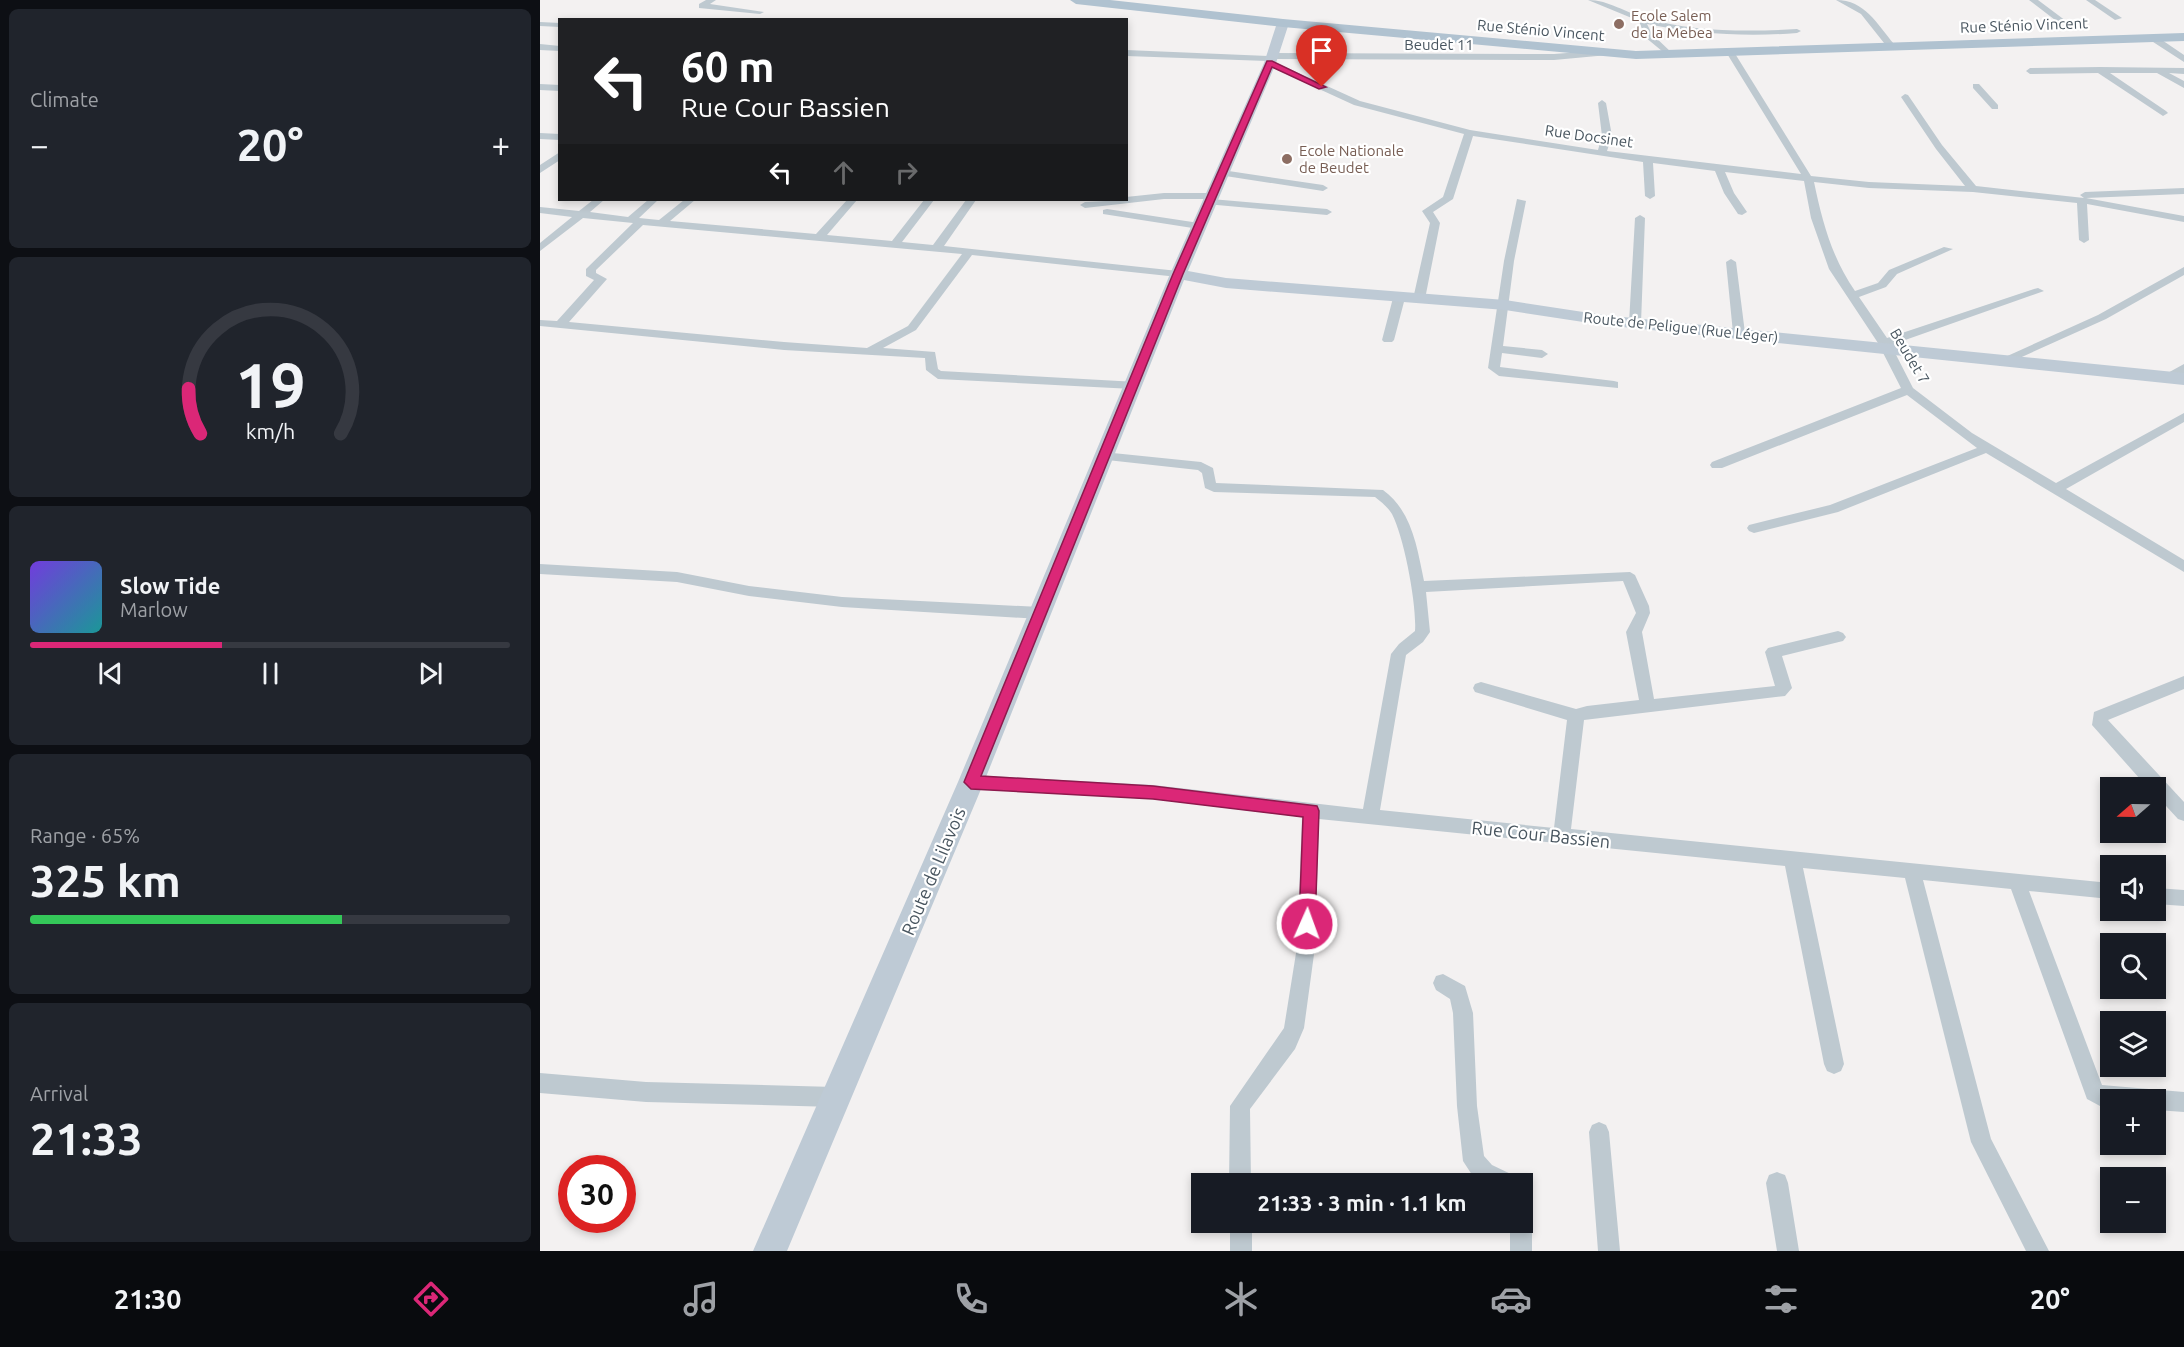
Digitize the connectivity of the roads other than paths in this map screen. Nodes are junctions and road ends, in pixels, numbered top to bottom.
1 (712, 0) edge
2 (1076, 0) edge
3 (1592, 0) edge
4 (1840, 0) edge
5 (2033, 0) edge
6 (2090, 0) edge
7 (760, 12) dead end
8 (2118, 18) dead end
9 (1642, 20) junction
10 (2062, 21) dead end
11 (1284, 23) junction
12 (541, 25) edge
13 (558, 25) edge
14 (1797, 31) dead end
15 (2184, 37) edge
16 (2153, 38) junction
17 (1891, 46) junction
18 (540, 47) edge
19 (558, 49) edge
20 (1730, 52) junction
21 (1128, 53) edge
22 (1606, 53) junction
23 (1668, 53) junction
24 (1271, 59) junction
25 (2184, 59) edge
26 (2100, 70) junction
27 (2030, 71) dead end
28 (2159, 71) junction
29 (2184, 71) edge
30 (2184, 85) edge
31 (1976, 86) dead end
32 (540, 87) edge
33 (558, 88) edge
34 (1905, 97) dead end
35 (1602, 104) dead end
36 (1995, 107) dead end
37 (2163, 113) dead end
38 (1469, 134) junction
39 (540, 136) edge
40 (558, 137) edge
41 (1602, 153) junction
42 (558, 156) edge
43 (1648, 160) junction
44 (543, 166) edge
45 (1719, 168) junction
46 (1222, 173) junction
47 (1808, 177) junction
48 (1323, 188) dead end
49 (1973, 189) junction
50 (2184, 191) edge
51 (1650, 196) dead end
52 (2057, 198) junction
53 (1211, 199) junction
54 (1128, 200) edge
55 (598, 201) edge
56 (652, 201) edge
57 (689, 201) edge
58 (851, 201) edge
59 (928, 201) edge
60 (970, 201) edge
61 (1120, 201) edge
62 (1521, 201) dead end
63 (2082, 201) junction
64 (1085, 205) dead end
65 (540, 210) edge
66 (1107, 212) dead end
67 (1327, 212) dead end
68 (1742, 212) dead end
69 (582, 214) junction
70 (1640, 218) dead end
71 (637, 219) junction
72 (2184, 219) edge
73 (663, 222) junction
74 (1199, 226) junction
75 (819, 237) junction
76 (2084, 240) dead end
77 (895, 244) junction
78 (540, 248) edge
79 (936, 249) junction
80 (1948, 249) dead end
81 (968, 253) junction
82 (1731, 262) dead end
83 (2184, 270) edge
84 (1178, 274) junction
85 (2038, 291) dead end
86 (1852, 296) junction
87 (1399, 298) junction
88 (1419, 299) junction
89 (1505, 305) junction
90 (540, 323) edge
91 (1635, 323) junction
92 (560, 325) junction
93 (1739, 333) junction
94 (1388, 340) dead end
95 (1885, 346) junction
96 (1498, 349) junction
97 (871, 350) junction
98 (1542, 354) dead end
99 (2000, 362) junction
100 (2184, 368) edge
101 (2176, 379) edge
102 (1133, 385) junction
103 (1614, 385) dead end
104 (1908, 390) junction
105 (2184, 417) edge
106 (1988, 448) junction
107 (1103, 456) junction
108 (1717, 465) dead end
109 (2056, 489) junction
110 (1754, 528) dead end
111 (2184, 567) edge
112 (540, 569) edge
113 (1418, 587) junction
114 (1040, 613) junction
115 (1838, 637) dead end
116 (2184, 682) edge
117 (1481, 688) dead end
118 (1648, 707) junction
119 (1576, 716) junction
120 (971, 782) junction
121 (1311, 811) junction
122 (2184, 814) edge
123 (1370, 817) junction
124 (1562, 836) junction
125 (1792, 860) junction
126 (1912, 872) junction
127 (2017, 882) junction
128 (2100, 890) edge
129 (2166, 897) edge
130 (2184, 898) edge
131 (1443, 983) dead end
132 (1834, 1064) dead end
133 (540, 1083) edge
134 (2100, 1096) edge
135 (835, 1097) junction
136 (2166, 1101) edge
137 (2184, 1102) edge
138 (1599, 1132) dead end
139 (1240, 1173) edge
140 (1484, 1173) edge
141 (1777, 1183) dead end
142 (1240, 1233) edge
143 (1521, 1233) edge
144 (770, 1251) edge
145 (1241, 1251) edge
146 (1521, 1251) edge
147 (1609, 1251) edge
148 (1788, 1251) edge
149 (2038, 1251) edge

1 - 7 street
2 - 11 main road, Rue Sténio Vincent
3 - 9 street
4 - 17 street
5 - 10 street
6 - 8 street
9 - 14 street
9 - 23 street
11 - 22 main road, Rue Sténio Vincent
11 - 24 main road, Route de Lilavois
12 - 13 street
15 - 16 main road, Rue Sténio Vincent
16 - 17 main road, Rue Sténio Vincent
16 - 25 street
17 - 20 main road, Rue Sténio Vincent
18 - 19 street
20 - 23 main road, Rue Sténio Vincent
20 - 47 street, Beudet 7
21 - 24 street, Beudet 11
22 - 23 main road, Rue Sténio Vincent
22 - 24 street, Beudet 11
24 - 38 street, Rue Docsinet
24 - 46 main road, Route de Lilavois
26 - 27 street
26 - 28 street
26 - 37 street
28 - 29 street
28 - 30 street
31 - 36 street
32 - 33 street
34 - 49 street
35 - 41 street
38 - 41 street, Rue Docsinet
38 - 88 street
39 - 40 street
41 - 43 street, Rue Docsinet
42 - 44 street
43 - 45 street, Rue Docsinet
43 - 51 street
45 - 47 street, Rue Docsinet
45 - 68 street
46 - 48 street
46 - 53 main road, Route de Lilavois
47 - 49 street, Rue Docsinet
47 - 86 street, Beudet 7
49 - 52 street, Rue Docsinet
50 - 52 street
52 - 63 street
53 - 54 street
53 - 67 street
53 - 74 main road, Route de Lilavois
55 - 69 street
56 - 71 street
57 - 73 street
58 - 75 street
59 - 77 street
60 - 79 street
61 - 64 street
62 - 89 street
63 - 72 street
63 - 76 street
65 - 69 street
66 - 74 street
69 - 71 street
69 - 78 street
70 - 91 street
71 - 73 street
71 - 92 street
73 - 75 street
74 - 84 main road, Route de Lilavois
75 - 77 street
77 - 79 street
79 - 81 street
80 - 86 street
81 - 84 street
81 - 97 street
82 - 93 street
83 - 99 street
84 - 87 main road, Route de Peligue (Rue Léger)
84 - 102 main road, Route de Lilavois
85 - 95 street
86 - 95 street, Beudet 7
87 - 88 main road, Route de Peligue (Rue Léger)
87 - 94 street
88 - 89 main road, Route de Peligue (Rue Léger)
89 - 91 main road, Route de Peligue (Rue Léger)
89 - 96 street
90 - 92 street
91 - 93 main road, Route de Peligue (Rue Léger)
92 - 97 street
93 - 95 main road, Route de Peligue (Rue Léger)
95 - 99 main road, Route de Peligue (Rue Léger)
95 - 104 street, Beudet 7
96 - 98 street
96 - 103 street
97 - 102 street
99 - 101 main road, Route de Peligue (Rue Léger)
100 - 101 street
102 - 107 main road, Route de Lilavois
104 - 106 street, Beudet 7
104 - 108 street
105 - 109 street
106 - 109 street, Beudet 7
106 - 110 street
107 - 113 street
107 - 114 main road, Route de Lilavois
109 - 111 street, Beudet 7
112 - 114 street
113 - 118 street
113 - 123 street
114 - 120 main road, Route de Lilavois
115 - 118 street
116 - 122 street
117 - 119 street
118 - 119 street
119 - 124 street
120 - 121 street, Rue Cour Bassien
120 - 135 main road, Route de Lilavois
121 - 123 street, Rue Cour Bassien
121 - 139 street
123 - 124 street, Rue Cour Bassien
124 - 125 street, Rue Cour Bassien
125 - 126 street, Rue Cour Bassien
125 - 132 street
126 - 127 street, Rue Cour Bassien
126 - 149 street
127 - 128 street, Rue Cour Bassien
127 - 134 street
129 - 130 street
131 - 140 street
133 - 135 street
135 - 144 main road, Route de Lilavois
136 - 137 street
138 - 147 street
141 - 148 street
142 - 145 street
143 - 146 street

